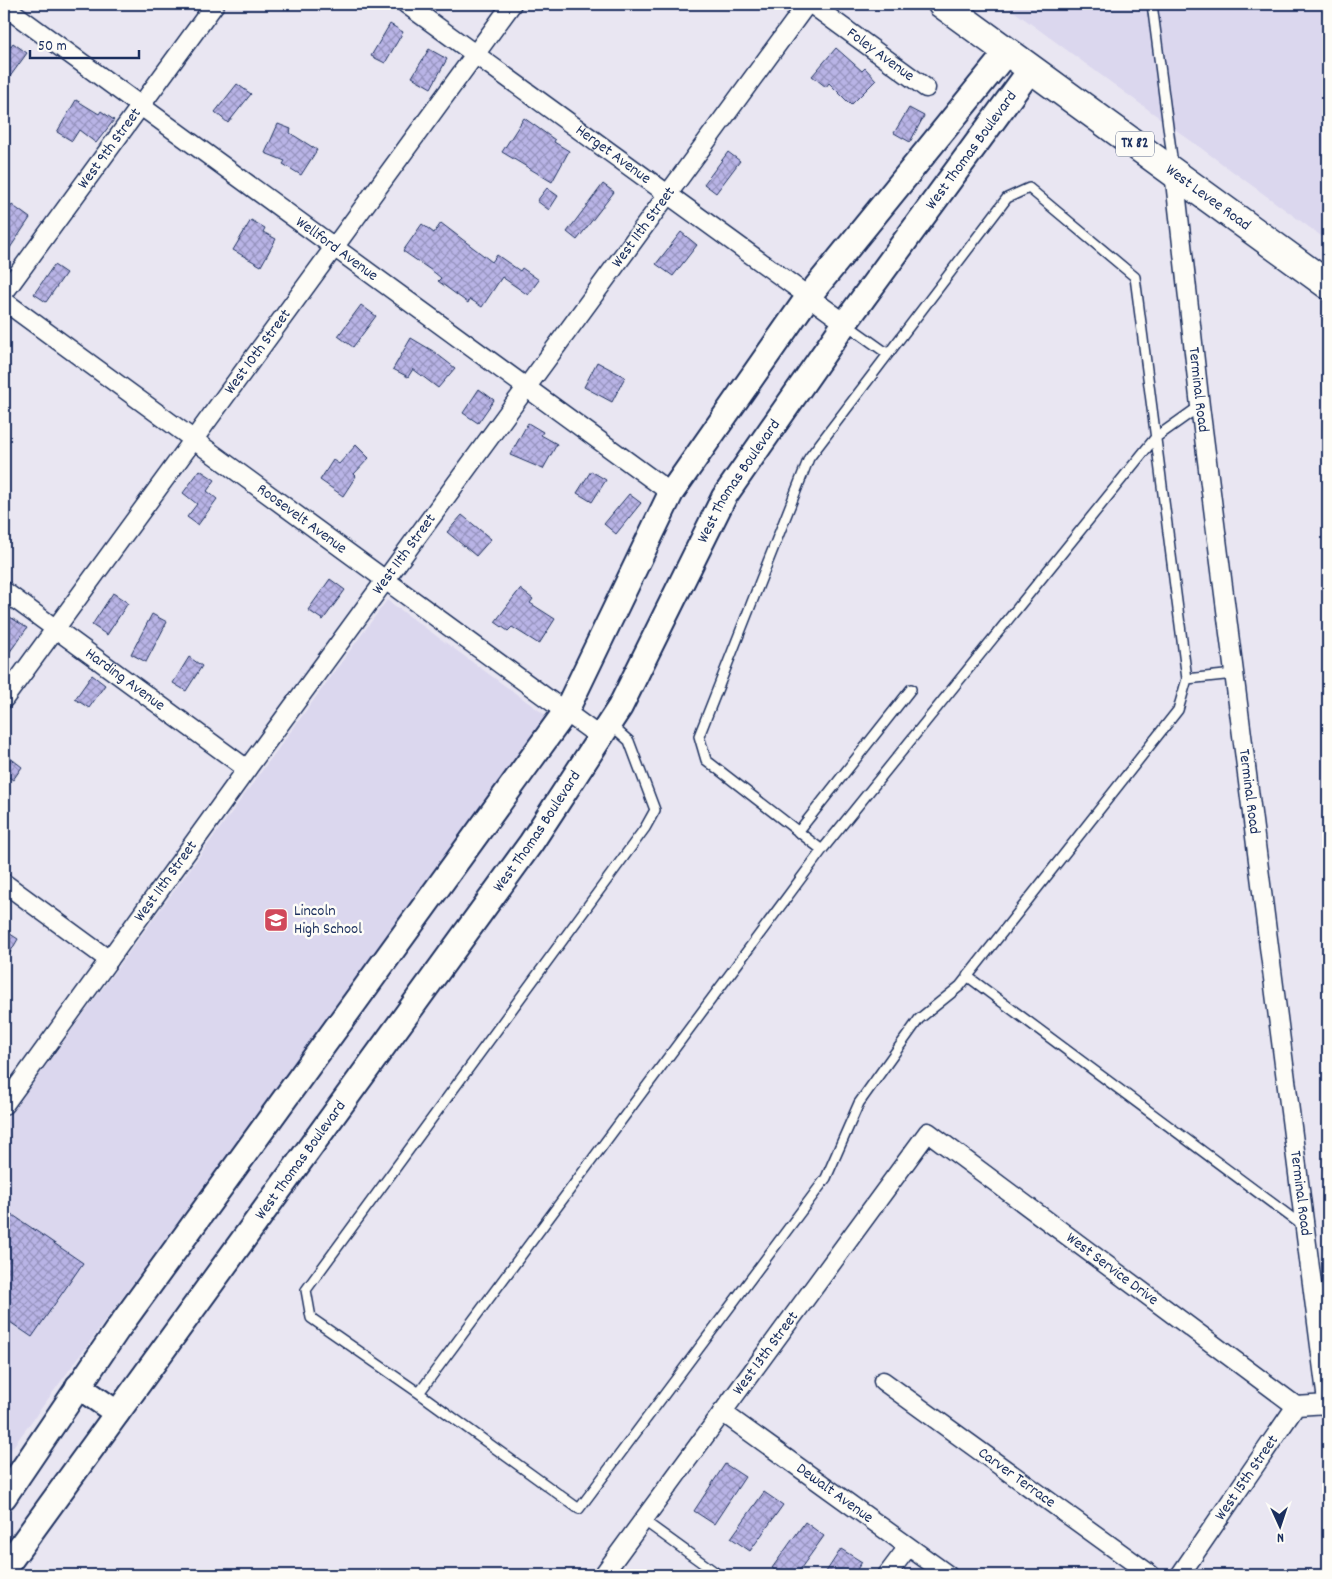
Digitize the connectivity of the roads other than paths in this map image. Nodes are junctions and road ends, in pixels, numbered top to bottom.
1 (215, 4) edge
2 (406, 4) edge
3 (512, 4) edge
4 (807, 4) edge
5 (811, 4) edge
6 (942, 4) edge
7 (1152, 4) edge
8 (4, 6) edge
9 (1007, 52) junction
10 (474, 54) junction
11 (1031, 69) junction
12 (926, 88) dead end
13 (141, 106) junction
14 (1174, 172) junction
15 (666, 194) junction
16 (333, 246) junction
17 (1328, 285) edge
18 (4, 293) edge
19 (808, 297) junction
20 (4, 301) edge
21 (845, 323) junction
22 (888, 354) junction
23 (526, 387) junction
24 (1200, 406) junction
25 (1154, 438) junction
26 (193, 439) junction
27 (671, 493) junction
28 (385, 580) junction
29 (4, 591) edge
30 (56, 629) junction
31 (1234, 674) junction
32 (1187, 679) junction
33 (911, 689) dead end
34 (4, 699) edge
35 (566, 710) junction
36 (605, 730) junction
37 (247, 769) junction
38 (798, 832) junction
39 (822, 850) junction
40 (4, 883) edge
41 (109, 960) junction
42 (967, 976) junction
43 (4, 1105) edge
44 (928, 1132) joint
45 (1305, 1228) junction
46 (883, 1381) dead end
47 (78, 1386) junction
48 (419, 1393) junction
49 (1328, 1404) edge
50 (1296, 1406) junction
51 (1328, 1409) edge
52 (722, 1412) junction
53 (117, 1413) junction
54 (4, 1497) edge
55 (643, 1520) junction
56 (908, 1546) junction
57 (4, 1569) edge
58 (603, 1575) edge
59 (719, 1575) edge
60 (887, 1575) edge
61 (948, 1575) edge
62 (1151, 1575) edge
63 (1180, 1575) edge

1 - 13 street, West 9th Street
2 - 10 street, Herget Avenue
3 - 10 street, West 10th Street
4 - 15 street, West 11th Street
5 - 12 street, Foley Avenue
6 - 9 main road, West Levee Road / TX 82
7 - 14 lane
8 - 13 street, Wellford Avenue
9 - 11 main road, West Levee Road / TX 82
9 - 19 street, West Thomas Boulevard
10 - 15 street, Herget Avenue
10 - 16 street, West 10th Street
11 - 14 main road, West Levee Road / TX 82
11 - 21 street, West Thomas Boulevard
13 - 16 street, Wellford Avenue
13 - 18 street, West 9th Street
14 - 17 main road, West Levee Road / TX 82
14 - 24 street, Terminal Road
15 - 19 street, Herget Avenue
15 - 23 street, West 11th Street
16 - 23 street, Wellford Avenue
16 - 26 street, West 10th Street
19 - 21 street, Herget Avenue
19 - 27 street, West Thomas Boulevard
20 - 26 street, Roosevelt Avenue
21 - 22 lane
21 - 36 street, West Thomas Boulevard
22 - 25 lane
22 - 38 lane
23 - 27 street, Wellford Avenue
23 - 28 street, West 11th Street
24 - 25 lane
24 - 31 street, Terminal Road
25 - 32 lane
25 - 39 lane
26 - 28 street, Roosevelt Avenue
26 - 30 street, West 10th Street
27 - 35 street, West Thomas Boulevard
28 - 35 street, Roosevelt Avenue
28 - 37 street, West 11th Street
29 - 30 street, Harding Avenue
30 - 34 street, West 10th Street
30 - 37 street, Harding Avenue
31 - 32 lane
31 - 45 street, Terminal Road
32 - 42 lane
33 - 38 lane
35 - 36 street, Roosevelt Avenue
35 - 47 street, West Thomas Boulevard
36 - 48 lane
36 - 53 street, West Thomas Boulevard
37 - 41 street, West 11th Street
38 - 39 lane
39 - 48 lane
40 - 41 street
41 - 43 street, West 11th Street
42 - 45 lane
42 - 48 lane
44 - 50 street, West Service Drive
44 - 52 street, West 13th Street
45 - 49 street, Terminal Road
46 - 62 street, Carver Terrace
47 - 53 street
47 - 54 street, West Thomas Boulevard
49 - 50 street
49 - 51 street, Terminal Road
50 - 63 street, West 15th Street
52 - 55 street, West 13th Street
52 - 56 street, Dewalt Avenue
53 - 57 street, West Thomas Boulevard
55 - 58 street, West 13th Street
55 - 59 lane
56 - 60 street
56 - 61 street, Dewalt Avenue

